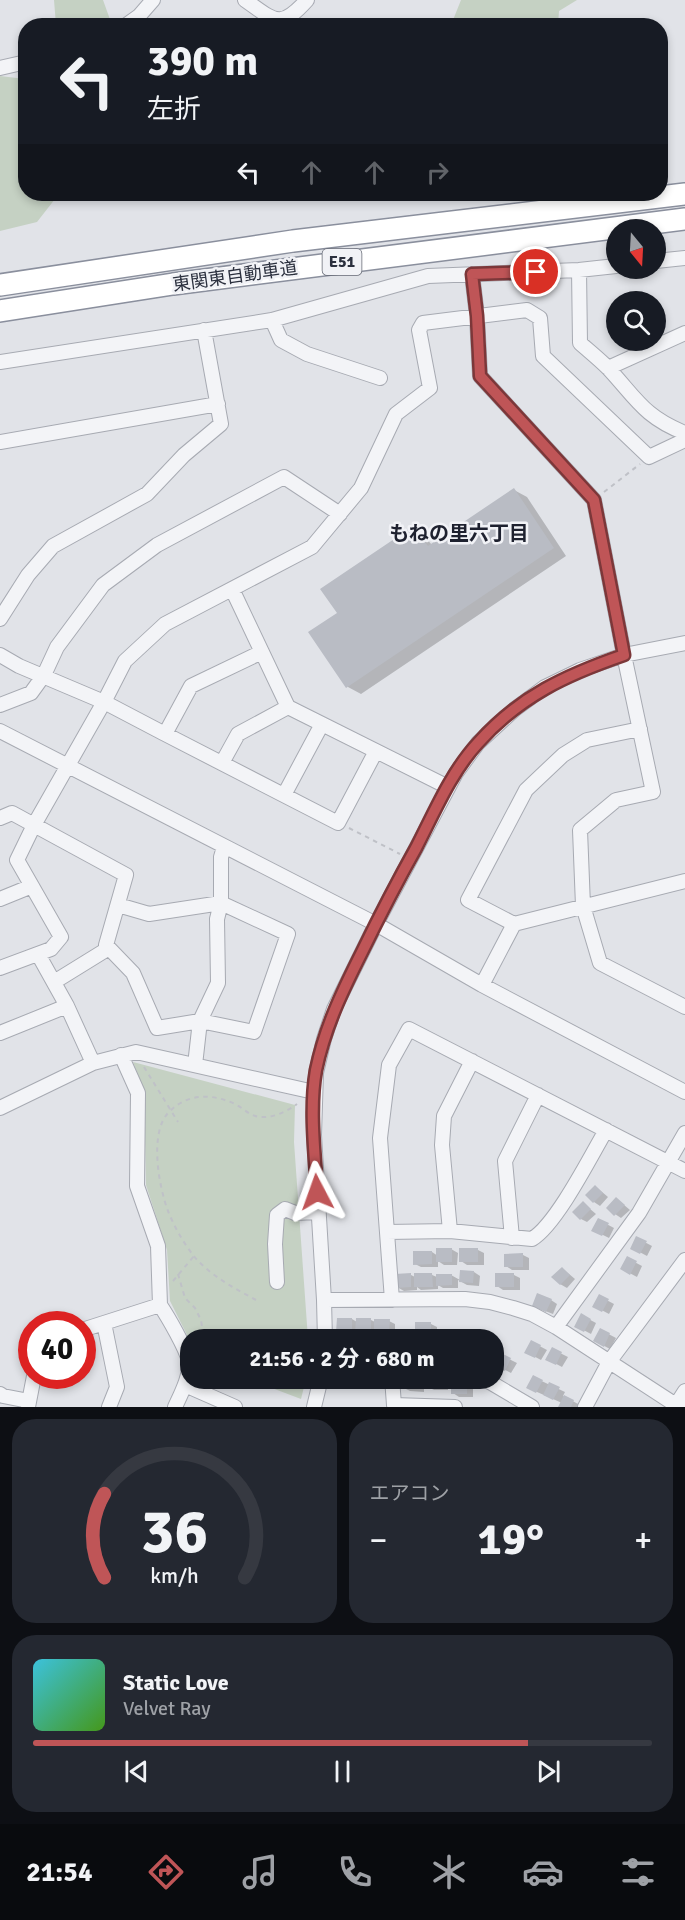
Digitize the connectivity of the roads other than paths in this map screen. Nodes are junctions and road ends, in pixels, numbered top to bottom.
1 (153, 0) edge
2 (246, 0) edge
3 (308, 0) edge
4 (136, 18) edge
5 (274, 18) edge
6 (287, 18) edge
7 (18, 64) edge
8 (0, 68) edge
9 (685, 194) edge
10 (668, 196) edge
11 (627, 201) edge
12 (685, 219) edge
13 (685, 258) edge
14 (666, 260) edge
15 (606, 267) edge
16 (579, 270) junction
17 (472, 274) junction
18 (0, 285) edge
19 (0, 311) edge
20 (477, 316) junction
21 (272, 320) junction
22 (204, 330) junction
23 (685, 333) edge
24 (0, 362) edge
25 (608, 368) junction
26 (380, 378) dead end
27 (218, 404) junction
28 (685, 433) edge
29 (685, 440) edge
30 (0, 442) edge
31 (340, 514) junction
32 (232, 589) junction
33 (0, 619) edge
34 (685, 643) edge
35 (262, 652) junction
36 (0, 655) edge
37 (624, 655) junction
38 (45, 675) junction
39 (104, 702) junction
40 (0, 705) edge
41 (288, 707) junction
42 (322, 724) junction
43 (640, 729) junction
44 (0, 731) edge
45 (165, 734) junction
46 (376, 751) junction
47 (222, 763) junction
48 (68, 764) junction
49 (448, 788) junction
50 (284, 795) junction
51 (0, 818) edge
52 (34, 825) junction
53 (224, 847) junction
54 (685, 881) edge
55 (32, 886) junction
56 (0, 899) edge
57 (221, 903) junction
58 (118, 905) junction
59 (583, 906) junction
60 (376, 924) junction
61 (514, 924) junction
62 (110, 948) junction
63 (38, 954) junction
64 (0, 968) edge
65 (54, 982) junction
66 (482, 985) junction
67 (67, 1006) junction
68 (685, 1007) edge
69 (200, 1021) junction
70 (0, 1033) edge
71 (121, 1055) junction
72 (472, 1061) junction
73 (93, 1063) junction
74 (195, 1065) junction
75 (314, 1092) junction
76 (685, 1092) edge
77 (538, 1095) junction
78 (0, 1108) edge
79 (606, 1130) junction
80 (685, 1133) edge
81 (669, 1162) junction
82 (685, 1171) edge
83 (318, 1212) junction
84 (450, 1231) junction
85 (387, 1232) junction
86 (512, 1238) junction
87 (685, 1260) edge
88 (277, 1282) dead end
89 (324, 1300) junction
90 (392, 1300) junction
91 (160, 1301) junction
92 (104, 1323) junction
93 (96, 1326) edge
94 (556, 1327) junction
95 (325, 1329) edge
96 (180, 1342) edge
97 (609, 1362) junction
98 (32, 1389) edge
99 (184, 1389) edge
100 (190, 1389) edge
101 (318, 1389) edge
102 (393, 1389) edge
103 (502, 1389) edge
104 (685, 1391) edge
105 (0, 1394) edge
106 (29, 1404) edge
107 (218, 1404) edge
108 (394, 1406) edge
109 (678, 1406) edge
110 (109, 1407) edge
111 (175, 1407) edge
112 (235, 1407) edge
113 (314, 1407) edge
114 (454, 1407) edge
115 (532, 1407) edge
116 (585, 1407) edge

1 - 4 street
2 - 5 street
3 - 6 street
7 - 8 street
9 - 10 highway, 東関東自動車道 / E51
11 - 18 highway, 東関東自動車道 / E51
12 - 19 highway, 東関東自動車道 / E51
13 - 14 street
15 - 16 street
16 - 17 street
16 - 25 street
17 - 20 street
17 - 21 street
20 - 29 street
20 - 31 street
20 - 37 street
21 - 22 street
21 - 26 street
22 - 24 street
22 - 27 street
23 - 25 street
25 - 28 street
27 - 30 street
27 - 33 street
31 - 32 street
31 - 38 street
32 - 35 street
32 - 39 street
34 - 37 street
35 - 41 street
35 - 45 street
36 - 38 street
37 - 43 street
37 - 49 street
38 - 39 street
38 - 40 street
39 - 45 street
39 - 48 street
41 - 42 street
41 - 47 street
42 - 46 street
42 - 50 street
43 - 59 street
43 - 61 street
44 - 48 street
45 - 47 street
46 - 49 street
46 - 50 street
47 - 50 street
48 - 52 street
48 - 53 street
49 - 60 street
51 - 52 street
52 - 55 street
52 - 58 street
53 - 57 street
53 - 60 street
54 - 59 street
55 - 56 street
55 - 63 street
57 - 58 street
57 - 69 street
57 - 69 street
58 - 62 street
59 - 61 street
59 - 68 street
60 - 66 street
60 - 75 street
61 - 66 street
62 - 65 street
62 - 69 street
63 - 64 street
63 - 65 street
65 - 67 street
66 - 76 street
67 - 70 street
67 - 73 street
69 - 74 street
71 - 73 street
71 - 74 street
71 - 91 street
72 - 77 street
72 - 84 street
72 - 85 street
73 - 78 street
74 - 75 street
75 - 83 street
77 - 79 street
77 - 86 street
79 - 81 street
79 - 86 street
80 - 81 street
81 - 82 street
81 - 94 street
83 - 88 street
83 - 89 street
84 - 85 street
84 - 86 street
85 - 90 street
87 - 97 street
89 - 90 street
89 - 95 street
90 - 94 street
91 - 92 street
91 - 96 street
92 - 93 street
92 - 110 street
94 - 97 street
97 - 109 street
97 - 116 street
98 - 106 street
99 - 111 street
100 - 107 street
101 - 113 street
102 - 108 street
103 - 115 street
104 - 109 street
105 - 106 street
107 - 112 street
108 - 114 street

